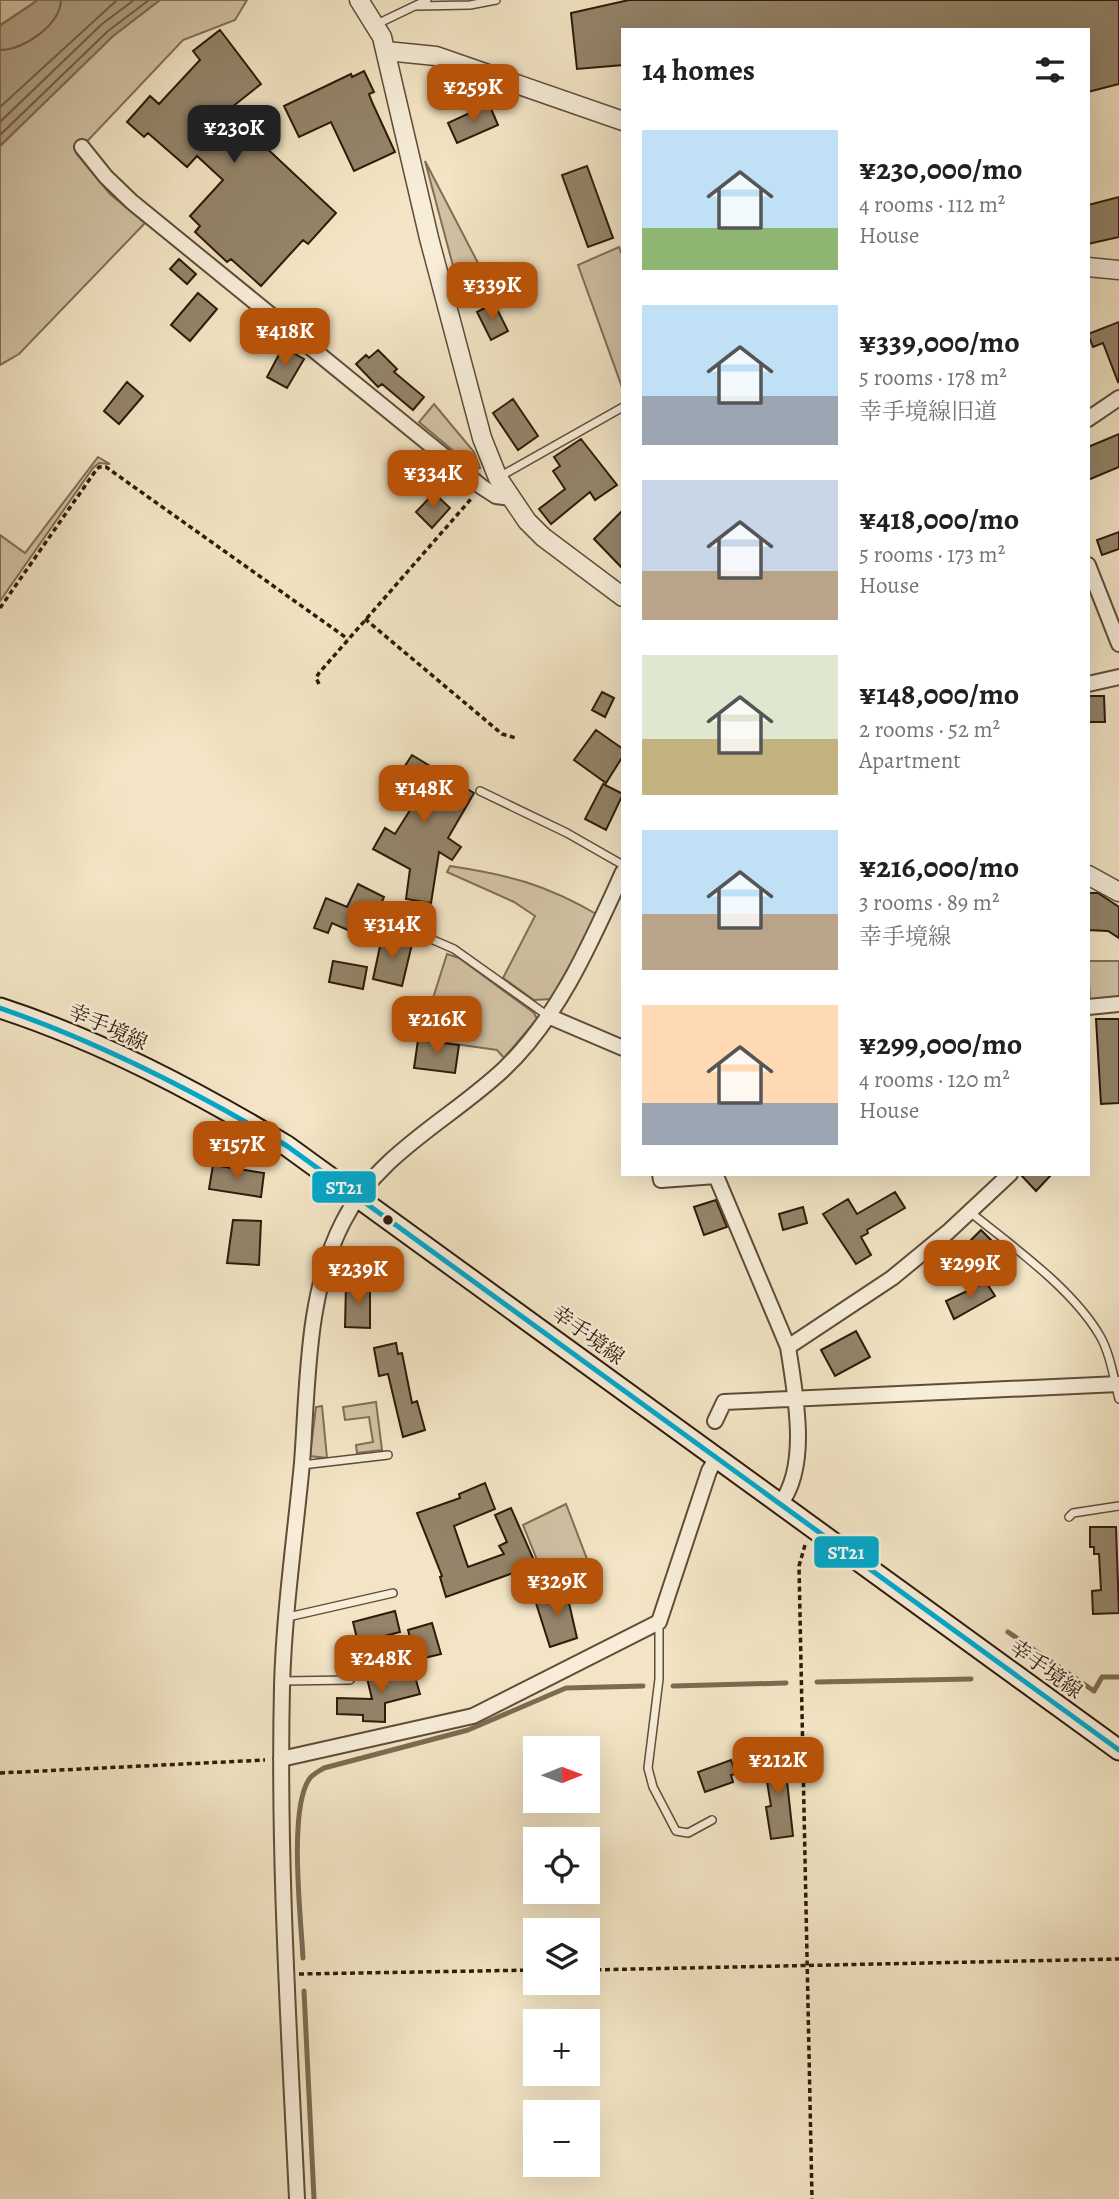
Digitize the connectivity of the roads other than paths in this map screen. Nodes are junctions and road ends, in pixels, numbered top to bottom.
1 (359, 0) edge
2 (427, 0) edge
3 (496, 0) edge
4 (416, 6) junction
5 (377, 24) junction
6 (386, 51) junction
7 (621, 120) edge
8 (82, 147) dead end
9 (1090, 267) edge
10 (1119, 270) edge
11 (1119, 398) edge
12 (621, 408) edge
13 (1090, 418) edge
14 (498, 478) junction
15 (511, 498) junction
16 (1090, 570) edge
17 (621, 596) edge
18 (1119, 644) edge
19 (1119, 677) edge
20 (1090, 684) edge
21 (480, 791) dead end
22 (621, 864) edge
23 (621, 876) edge
24 (1090, 876) edge
25 (1119, 892) edge
26 (385, 919) dead end
27 (1119, 1004) edge
28 (1090, 1007) edge
29 (0, 1008) edge
30 (548, 1016) junction
31 (621, 1047) edge
32 (660, 1176) edge
33 (716, 1176) edge
34 (716, 1176) edge
35 (1008, 1176) edge
36 (359, 1197) junction
37 (970, 1212) junction
38 (788, 1347) junction
39 (1118, 1389) edge
40 (795, 1398) junction
41 (715, 1421) dead end
42 (388, 1455) dead end
43 (717, 1457) junction
44 (301, 1465) junction
45 (780, 1504) junction
46 (1119, 1506) edge
47 (1069, 1517) dead end
48 (393, 1593) dead end
49 (288, 1617) junction
50 (659, 1622) junction
51 (350, 1680) dead end
52 (282, 1681) junction
53 (1119, 1750) edge
54 (281, 1759) junction
55 (712, 1820) dead end
56 (297, 2199) edge

1 - 5 street
2 - 4 lane
3 - 4 lane
4 - 5 lane
5 - 6 street
6 - 7 street
6 - 14 street
8 - 15 street
9 - 10 street
11 - 13 street
12 - 14 lane
14 - 15 street
15 - 17 street
16 - 18 street
19 - 20 street
21 - 22 lane
23 - 30 street
24 - 25 street
26 - 30 lane
27 - 28 street
29 - 36 main road, 幸手境線
30 - 31 street
30 - 36 street
32 - 34 street
33 - 38 street
35 - 37 street
36 - 43 main road, 幸手境線
36 - 44 street
37 - 38 street
37 - 39 lane
38 - 40 street
39 - 40 street
40 - 41 street
40 - 45 street
42 - 44 lane
43 - 45 main road, 幸手境線
43 - 50 street
44 - 49 street
45 - 53 main road, 幸手境線
46 - 47 lane
48 - 49 lane
49 - 52 street
50 - 54 street
50 - 55 lane
51 - 52 lane
52 - 54 street
54 - 56 street

